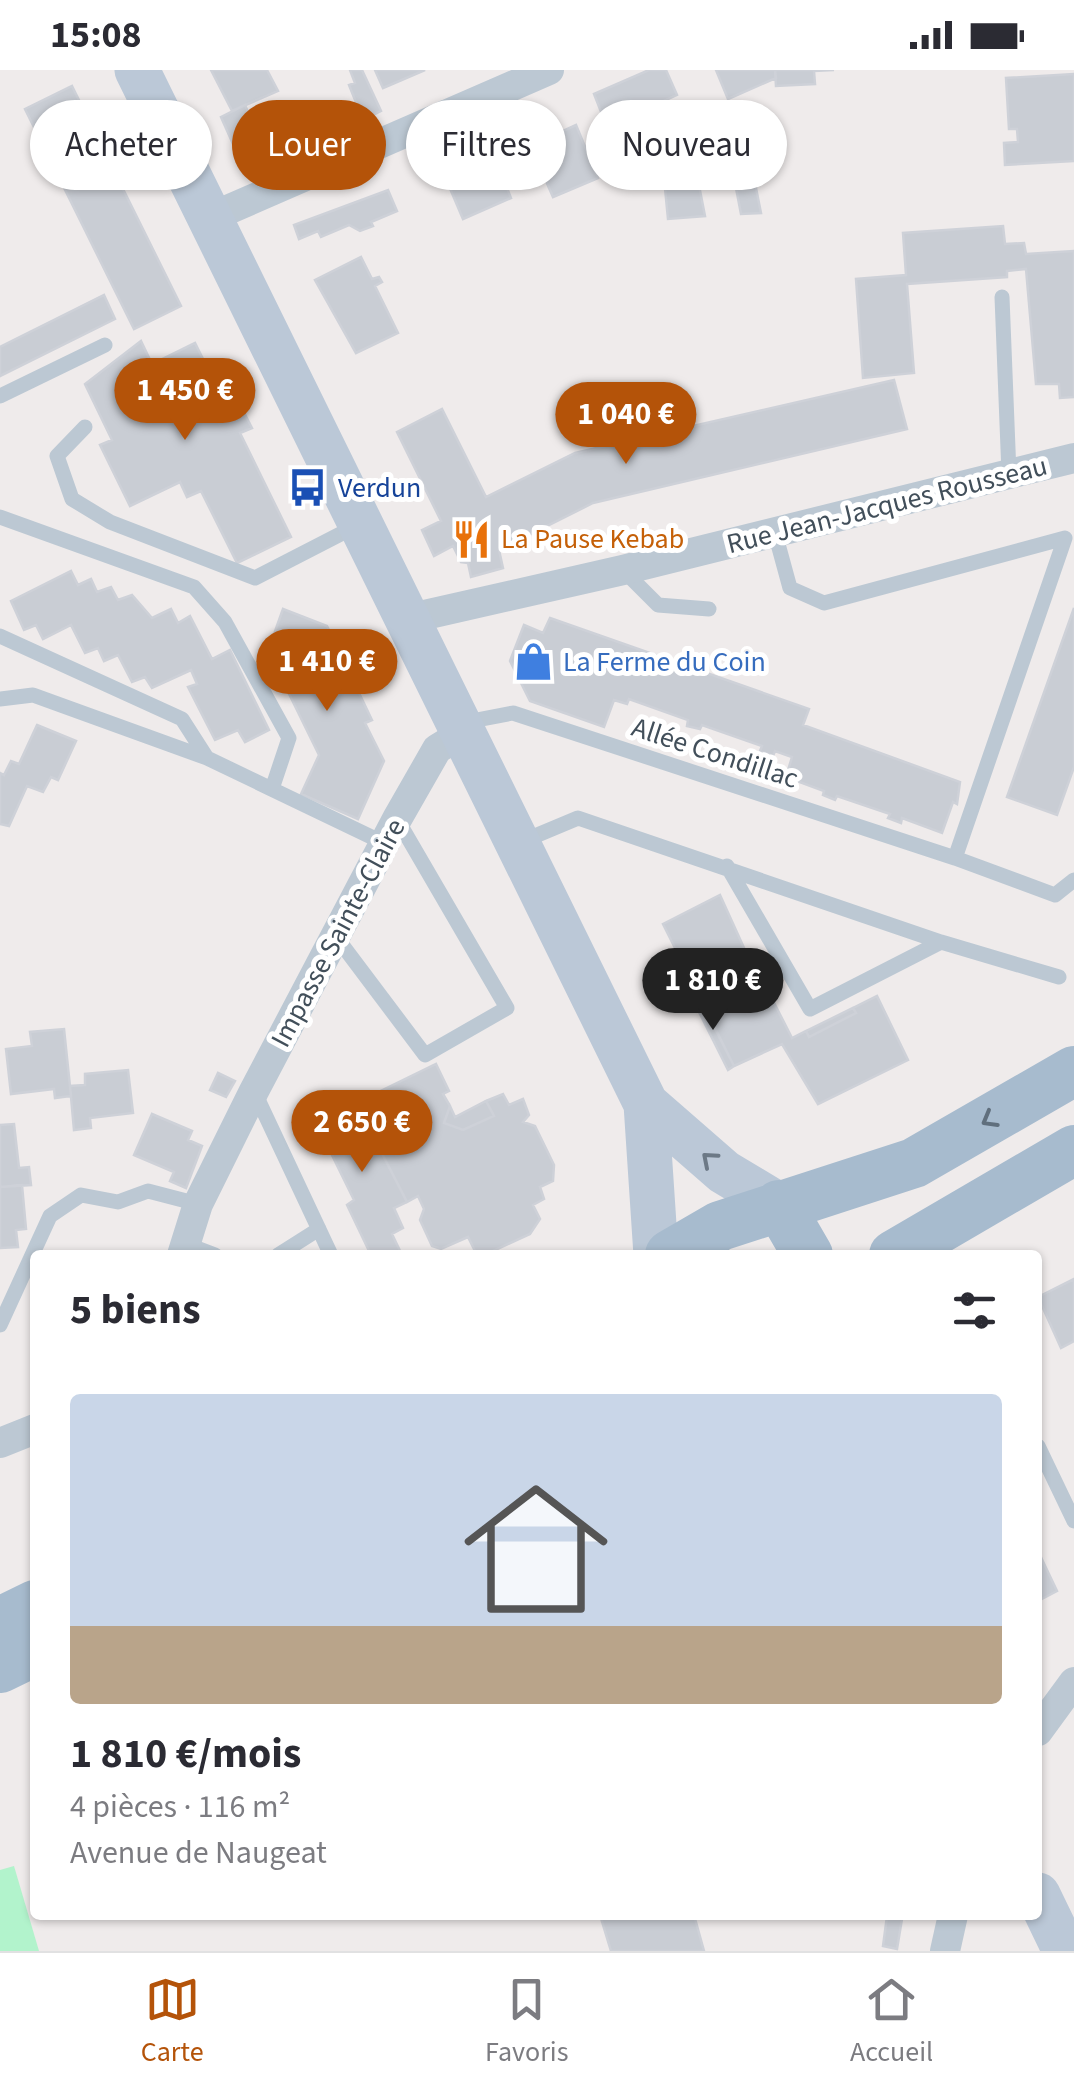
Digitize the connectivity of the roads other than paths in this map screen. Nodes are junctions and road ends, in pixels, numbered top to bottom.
1 (136, 70) edge
2 (549, 70) edge
3 (209, 218) junction
4 (1002, 296) dead end
5 (105, 345) dead end
6 (0, 396) edge
7 (85, 426) dead end
8 (1074, 458) edge
9 (1010, 474) junction
10 (0, 517) edge
11 (360, 524) junction
12 (775, 533) junction
13 (1069, 538) edge
14 (624, 570) junction
15 (710, 609) dead end
16 (408, 618) junction
17 (0, 636) edge
18 (0, 699) edge
19 (460, 728) junction
20 (207, 758) junction
21 (272, 789) junction
22 (392, 832) junction
23 (518, 842) junction
24 (955, 858) junction
25 (727, 866) junction
26 (1074, 880) edge
27 (337, 938) junction
28 (941, 942) junction
29 (1059, 977) dead end
30 (1074, 1071) edge
31 (254, 1091) junction
32 (646, 1104) junction
33 (1074, 1150) edge
34 (198, 1204) junction
35 (779, 1205) junction
36 (319, 1229) junction
37 (184, 1249) edge
38 (34, 1250) edge
39 (286, 1250) edge
40 (329, 1250) edge
41 (656, 1250) edge
42 (679, 1250) edge
43 (805, 1250) edge
44 (903, 1250) edge
45 (30, 1260) edge
46 (0, 1325) edge
47 (30, 1431) edge
48 (0, 1443) edge
49 (1042, 1454) edge
50 (1074, 1521) edge
51 (30, 1608) edge
52 (0, 1622) edge
53 (30, 1653) edge
54 (0, 1668) edge
55 (1074, 1682) edge
56 (1042, 1726) edge
57 (1042, 1903) edge
58 (951, 1920) edge
59 (945, 1951) edge
60 (1065, 1951) edge

1 - 3 street
2 - 3 street
3 - 11 street
4 - 9 lane
5 - 6 lane
7 - 11 lane
8 - 9 street, Rue Jean-Jacques Rousseau
9 - 12 street, Rue Jean-Jacques Rousseau
10 - 21 lane
11 - 16 street
12 - 13 lane
12 - 14 street, Rue Jean-Jacques Rousseau
13 - 24 lane
14 - 15 lane
14 - 16 street, Rue Jean-Jacques Rousseau
16 - 19 street
17 - 20 lane
18 - 20 lane
19 - 22 street, Impasse Sainte-Claire
19 - 23 street
19 - 24 lane, Allée Condillac
20 - 21 lane
21 - 22 lane
22 - 27 street, Impasse Sainte-Claire
22 - 27 lane
23 - 25 lane
23 - 32 street
24 - 26 lane, Allée Condillac
25 - 28 lane
25 - 28 lane
27 - 31 street, Impasse Sainte-Claire
28 - 29 lane
30 -> 35 main road
31 - 34 street, Impasse Sainte-Claire
31 - 36 lane
35 -> 32 street
32 - 41 street
33 - 44 main road
34 - 37 street, Impasse Sainte-Claire
34 - 38 lane
35 - 42 main road
35 - 43 main road
36 - 39 lane
36 - 40 lane
45 - 46 lane
47 - 48 street
49 - 50 lane
51 - 52 main road
53 - 54 main road
55 - 56 street
57 - 60 street
58 - 59 street

